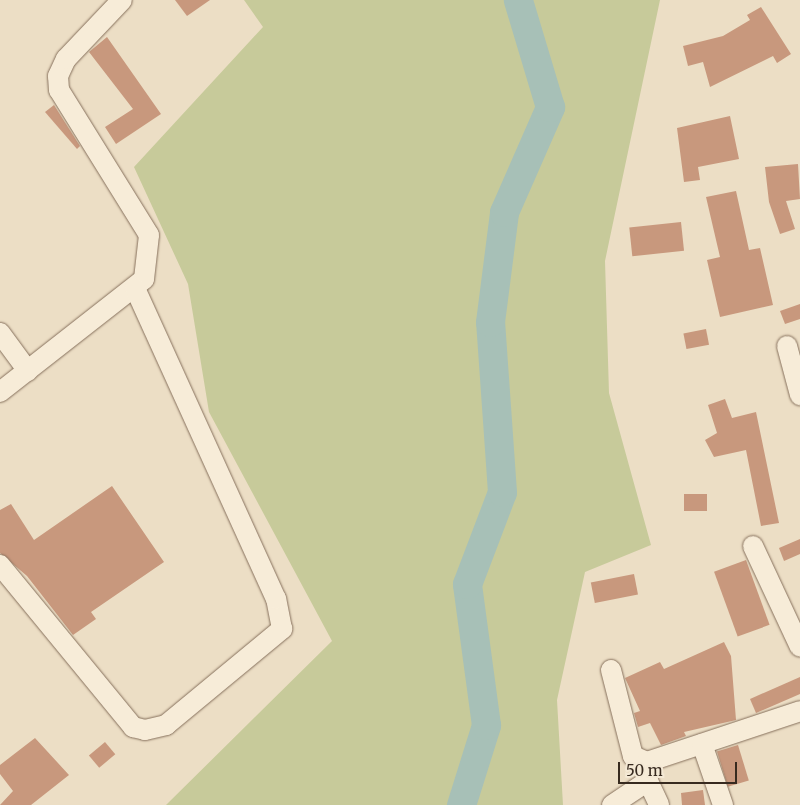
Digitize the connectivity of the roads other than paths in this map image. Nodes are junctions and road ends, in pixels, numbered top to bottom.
1 (122, 0) edge
2 (135, 288) junction
3 (0, 334) edge
4 (787, 346) dead end
5 (28, 371) junction
6 (0, 392) edge
7 (800, 395) edge
8 (753, 546) dead end
9 (0, 565) edge
10 (800, 647) edge
11 (611, 670) dead end
12 (800, 711) edge
13 (702, 744) junction
14 (647, 772) junction
15 (612, 805) edge
16 (659, 805) edge
17 (723, 805) edge

1 - 2 street
2 - 5 street
2 - 9 street
3 - 5 street
4 - 7 street
5 - 6 street
8 - 10 street
11 - 14 street
12 - 13 street
13 - 14 street
13 - 17 street
14 - 15 street
14 - 16 street

